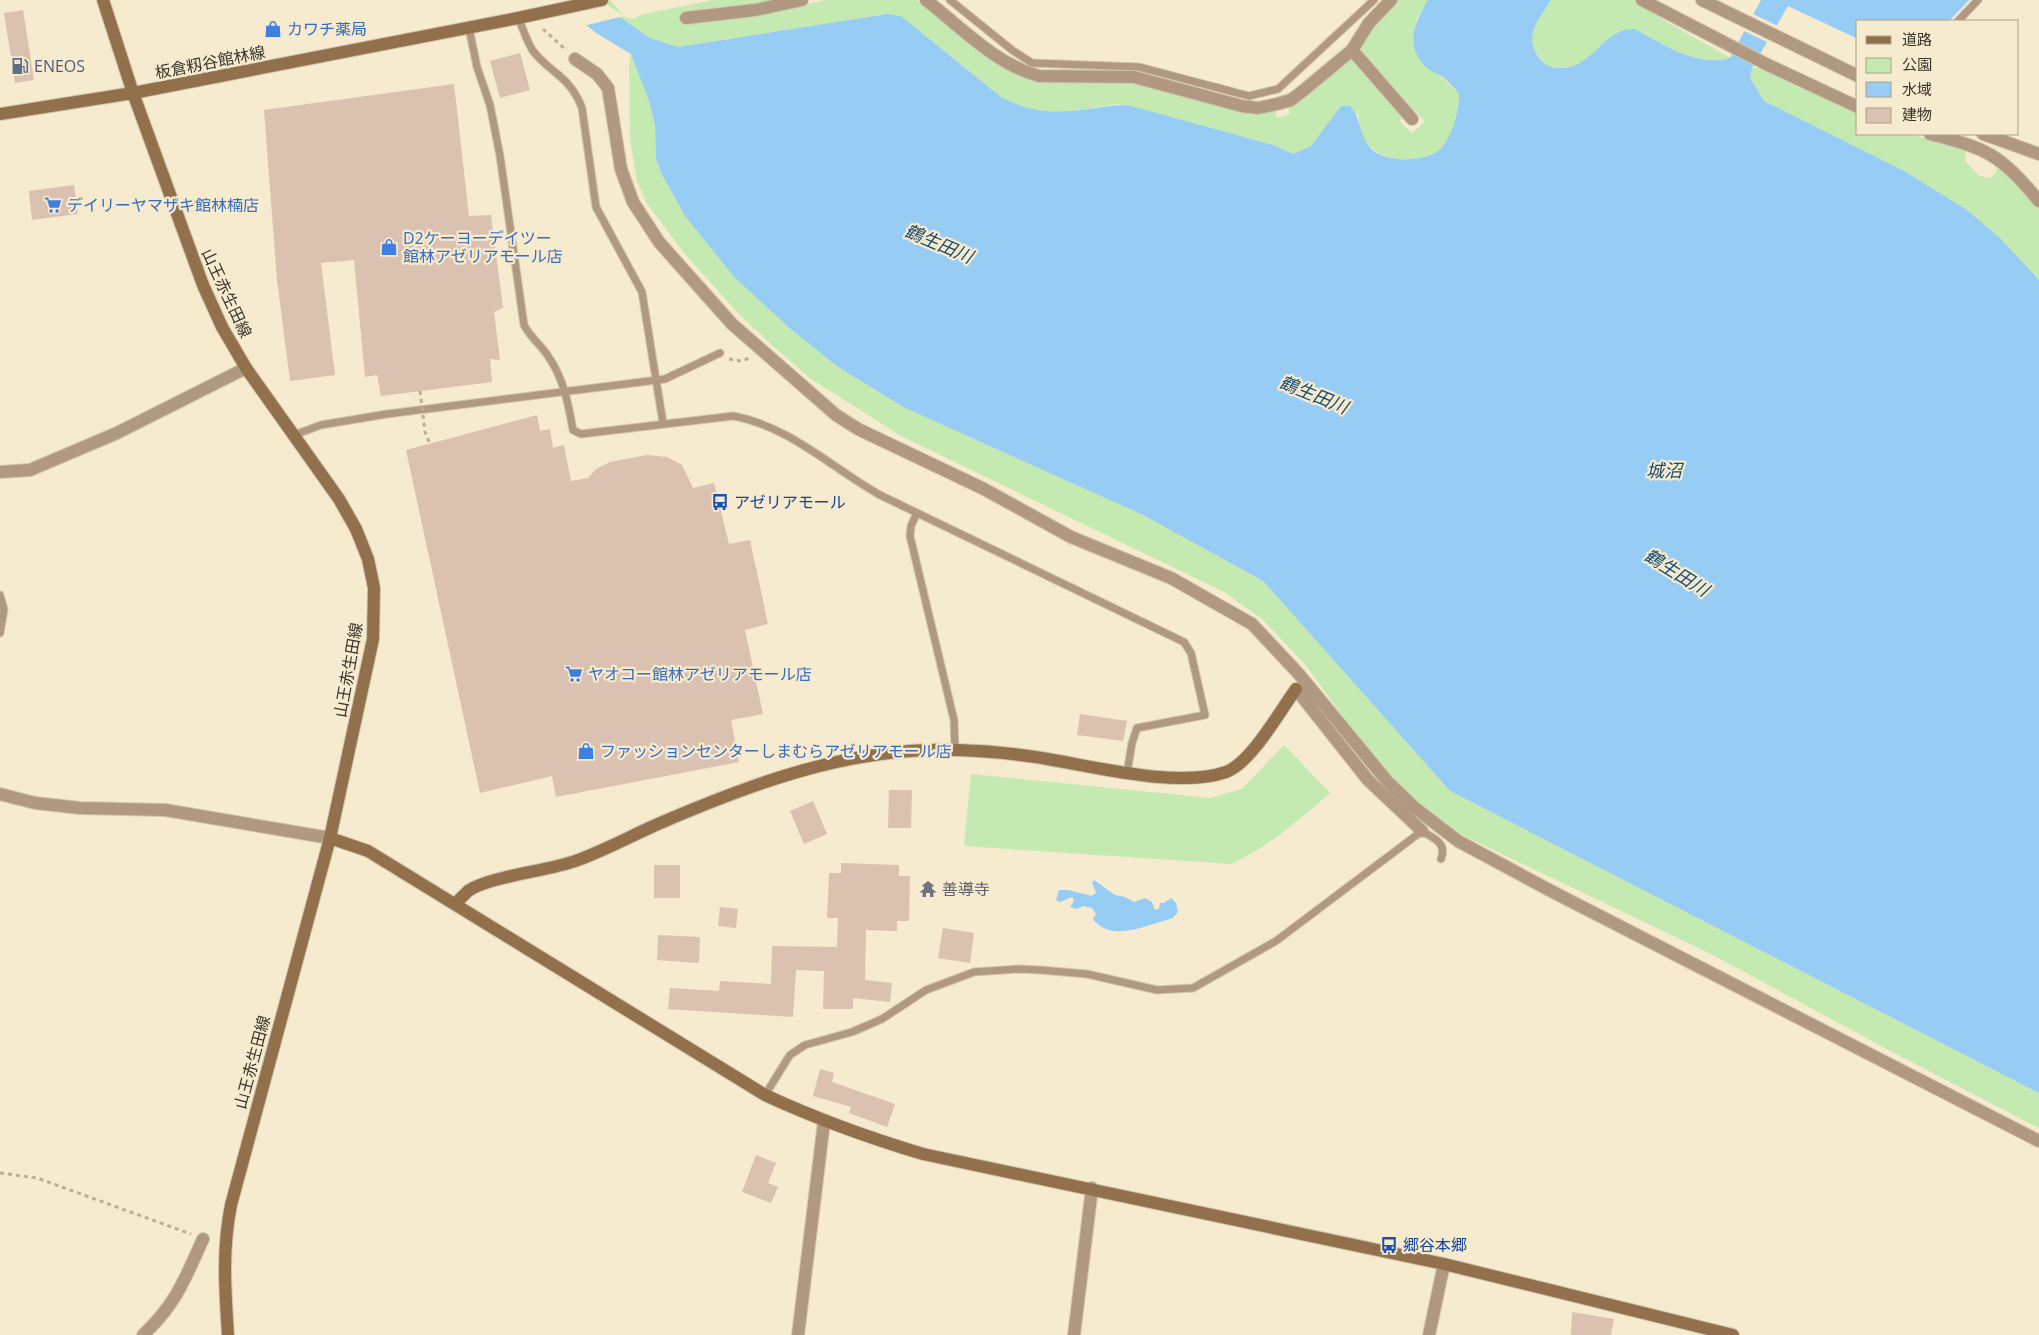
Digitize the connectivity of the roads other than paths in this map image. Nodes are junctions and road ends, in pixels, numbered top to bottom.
1 (103, 0) edge
2 (602, 0) edge
3 (802, 0) edge
4 (926, 0) edge
5 (950, 0) edge
6 (1374, 0) edge
7 (1391, 0) edge
8 (1642, 0) edge
9 (1978, 0) edge
10 (1707, 3) edge
11 (518, 18) junction
12 (686, 18) dead end
13 (1959, 20) edge
14 (469, 28) junction
15 (1352, 50) junction
16 (576, 59) road end
17 (1856, 75) edge
18 (134, 93) junction
19 (1856, 106) edge
20 (0, 114) edge
21 (1412, 118) dead end
22 (1934, 135) edge
23 (1986, 135) edge
24 (2039, 154) edge
25 (2039, 201) edge
26 (720, 353) road end
27 (246, 368) junction
28 (655, 381) junction
29 (566, 391) junction
30 (663, 423) junction
31 (294, 435) junction
32 (0, 472) edge
33 (917, 514) junction
34 (0, 595) edge
35 (0, 633) edge
36 (955, 750) junction
37 (1127, 773) junction
38 (0, 794) edge
39 (1422, 831) junction
40 (330, 838) junction
41 (1441, 859) dead end
42 (455, 904) junction
43 (765, 1095) junction
44 (824, 1122) junction
45 (2039, 1141) edge
46 (1092, 1188) junction
47 (203, 1239) road end
48 (1444, 1264) junction
49 (143, 1335) edge
50 (228, 1335) edge
51 (798, 1335) edge
52 (1074, 1335) edge
53 (1428, 1335) edge
54 (1733, 1335) edge

1 - 18 street, 山王赤生田線
2 - 11 street, 板倉籾谷館林線
3 - 12 street
4 - 15 street
5 - 6 lane
7 - 15 street
8 - 19 street
9 - 13 lane
10 - 17 street
11 - 14 street, 板倉籾谷館林線
11 - 28 lane
14 - 18 street, 板倉籾谷館林線
14 - 29 lane
15 - 21 street
16 - 45 street
18 - 20 street, 板倉籾谷館林線
18 - 27 street, 山王赤生田線
22 - 25 street
23 - 24 street
26 - 28 lane
27 - 31 street, 山王赤生田線
27 - 32 street
28 - 29 lane
28 - 30 lane
29 - 30 lane
29 - 31 lane
30 - 33 lane
31 - 40 street, 山王赤生田線
33 - 36 lane
33 - 37 lane
34 - 35 lane
36 - 37 street
36 - 42 street
37 - 39 street
38 - 40 street
39 - 41 lane
39 - 43 lane
40 - 42 street
40 - 50 street, 山王赤生田線
42 - 43 street
43 - 44 street
44 - 46 street
44 - 51 street
46 - 48 street
46 - 52 street
47 - 49 street
48 - 53 street
48 - 54 street

